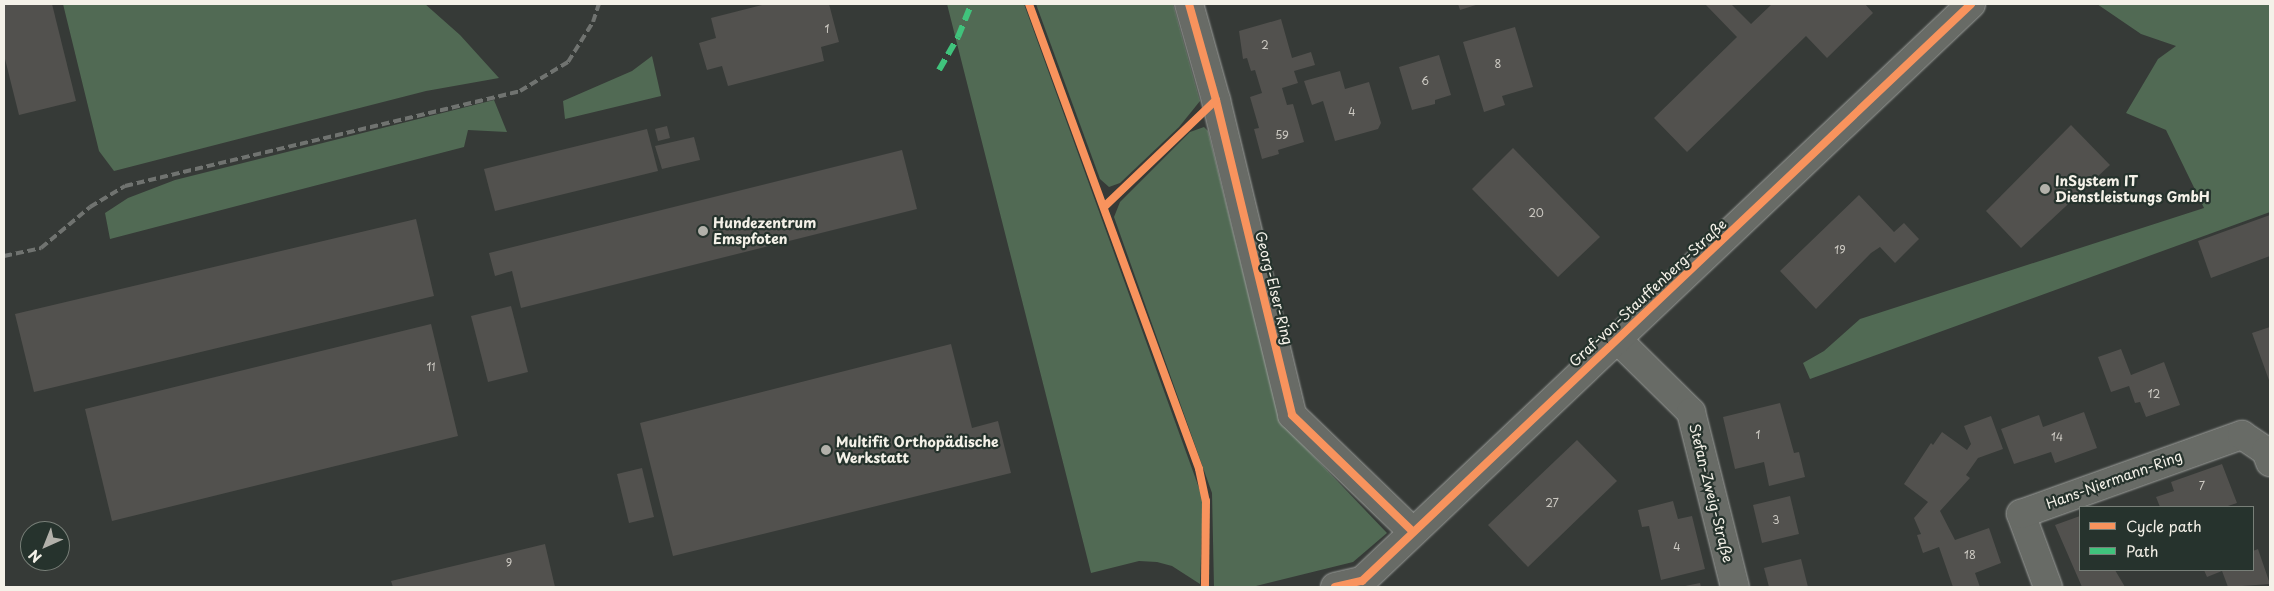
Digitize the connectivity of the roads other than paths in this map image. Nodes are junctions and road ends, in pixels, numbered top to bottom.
1 (1189, 4) edge
2 (1971, 4) edge
3 (1617, 340) junction
4 (2270, 462) edge
5 (1413, 532) junction
6 (1335, 587) edge
7 (1735, 587) edge
8 (2048, 587) edge

1 - 5 street, Georg-Elser-Ring
2 - 3 street, Graf-von-Stauffenberg-Straße
3 - 5 street, Graf-von-Stauffenberg-Straße
3 - 7 street, Stefan-Zweig-Straße
4 - 8 street, Hans-Niermann-Ring
5 - 6 street, Graf-von-Stauffenberg-Straße

